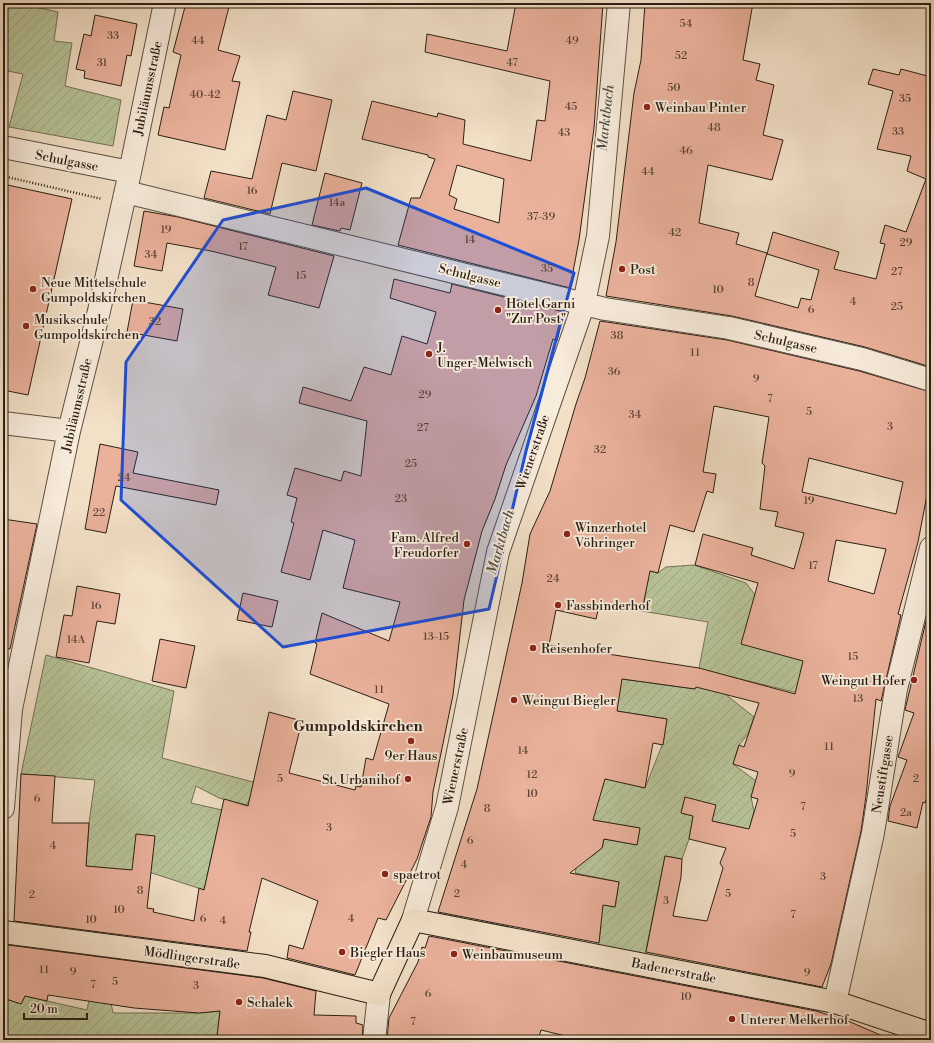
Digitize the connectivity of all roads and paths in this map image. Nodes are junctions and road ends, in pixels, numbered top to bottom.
1 (165, 3) edge
2 (619, 3) edge
3 (3, 147) edge
4 (3, 176) edge
5 (128, 182) junction
6 (102, 199) dead end
7 (584, 303) junction
8 (931, 380) edge
9 (3, 423) edge
10 (69, 431) junction
11 (931, 548) edge
12 (3, 808) edge
13 (413, 920) junction
14 (3, 932) edge
15 (379, 994) junction
16 (834, 1002) junction
17 (931, 1034) edge
18 (374, 1040) edge

1 - 5 street, Jubiläumsstraße
2 - 7 street, Wienerstraße
3 - 5 street, Schulgasse
4 - 6 path
5 - 7 street, Schulgasse
5 - 10 street, Jubiläumsstraße
7 - 8 street, Schulgasse
7 - 13 street, Wienerstraße
9 - 10 street
10 - 12 street, Jubiläumsstraße
11 - 16 street, Neustiftgasse
13 - 15 main road
13 - 16 main road, Badenerstraße
14 - 15 main road, Mödlingerstraße
15 - 18 street
16 - 17 main road, Badenerstraße

